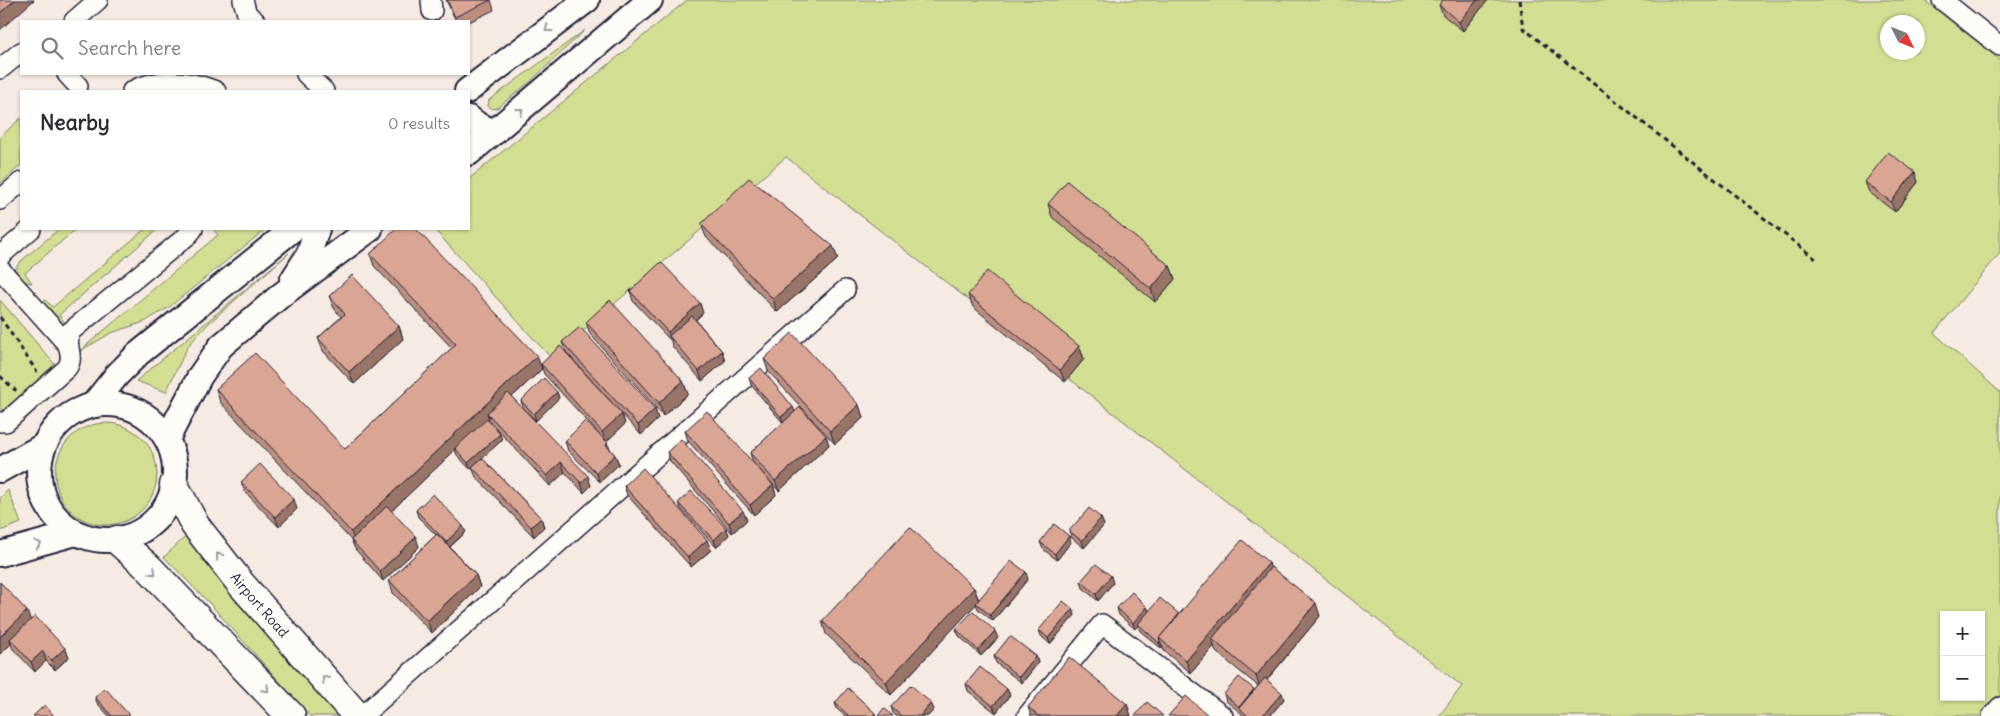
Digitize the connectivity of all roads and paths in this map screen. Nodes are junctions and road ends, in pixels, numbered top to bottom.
1 (98, 0) edge
2 (243, 0) edge
3 (587, 0) edge
4 (650, 0) edge
5 (1519, 0) edge
6 (1942, 0) edge
7 (75, 20) edge
8 (254, 20) edge
9 (2000, 46) edge
10 (20, 53) edge
11 (0, 69) edge
12 (307, 75) edge
13 (135, 90) edge
14 (213, 90) edge
15 (323, 90) edge
16 (468, 90) edge
17 (470, 119) edge
18 (495, 132) junction
19 (470, 152) edge
20 (20, 183) edge
21 (0, 200) edge
22 (30, 230) edge
23 (191, 230) edge
24 (292, 230) edge
25 (317, 230) edge
26 (369, 230) edge
27 (0, 256) edge
28 (1817, 260) dead end
29 (0, 269) edge
30 (845, 290) dead end
31 (280, 296) junction
32 (0, 317) edge
33 (67, 344) junction
34 (0, 376) edge
35 (30, 378) dead end
36 (23, 384) dead end
37 (93, 405) junction
38 (0, 422) edge
39 (167, 439) junction
40 (44, 446) junction
41 (0, 470) edge
42 (174, 484) junction
43 (76, 533) junction
44 (117, 540) junction
45 (0, 554) edge
46 (2000, 707) edge
47 (291, 716) edge
48 (358, 716) edge
49 (362, 716) edge
50 (1027, 716) edge
51 (1223, 716) edge
52 (1992, 716) edge

1 - 7 street
2 - 8 street
3 -> 16 main road
18 -> 4 main road
5 - 28 path
6 - 9 street
10 - 11 street
12 - 15 street
13 - 14 street
17 - 18 main road
18 - 19 main road
20 - 21 street
22 - 27 street
23 - 33 street
24 - 37 main road
25 - 31 main road
26 - 31 main road
29 - 33 street
30 - 49 street
31 - 39 main road
32 - 35 path
33 - 38 street
34 - 36 path
37 - 39 main road
37 - 40 main road
39 - 42 main road
40 - 41 main road
40 - 43 main road
42 - 44 main road
48 -> 42 highway, Airport Road
43 - 44 main road
45 -> 43 main road
44 -> 47 highway
46 - 52 street
50 - 51 street

